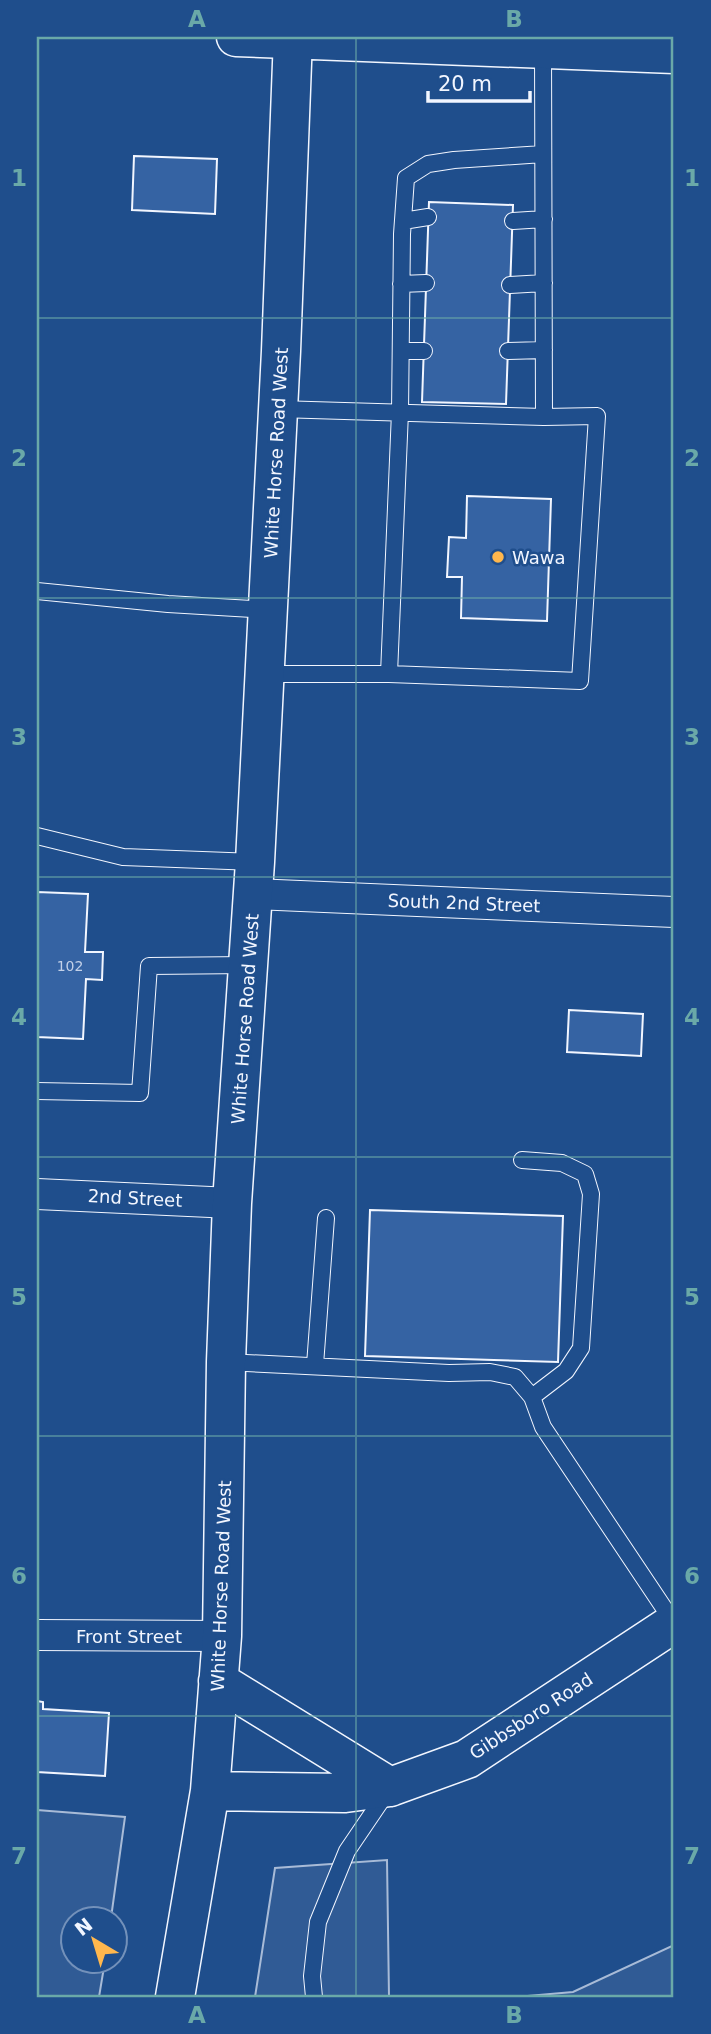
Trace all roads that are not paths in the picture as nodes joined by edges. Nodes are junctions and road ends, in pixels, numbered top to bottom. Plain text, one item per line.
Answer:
1 (236, 37) edge
2 (293, 38) edge
3 (543, 48) junction
4 (674, 54) edge
5 (544, 154) junction
6 (428, 217) dead end
7 (544, 219) junction
8 (403, 221) junction
9 (513, 221) dead end
10 (544, 283) junction
11 (401, 284) junction
12 (426, 284) dead end
13 (510, 285) dead end
14 (544, 349) junction
15 (401, 351) junction
16 (424, 351) dead end
17 (508, 351) dead end
18 (278, 409) junction
19 (400, 412) junction
20 (544, 416) junction
21 (37, 591) edge
22 (268, 610) junction
23 (264, 674) junction
24 (389, 674) junction
25 (37, 836) edge
26 (254, 878) junction
27 (674, 912) edge
28 (248, 965) junction
29 (37, 1091) edge
30 (522, 1160) dead end
31 (37, 1194) edge
32 (232, 1203) junction
33 (326, 1218) dead end
34 (226, 1362) junction
35 (315, 1366) junction
36 (532, 1396) junction
37 (674, 1623) edge
38 (37, 1635) edge
39 (222, 1636) junction
40 (218, 1681) junction
41 (390, 1787) junction
42 (210, 1791) junction
43 (175, 1997) edge
44 (314, 1997) edge

1 - 2 main road
2 - 3 main road
2 - 18 main road, White Horse Road West
3 - 4 main road
3 - 5 lane
5 - 7 lane
5 - 8 lane
6 - 8 lane
7 - 9 lane
7 - 10 lane
8 - 11 lane
10 - 13 lane
10 - 14 lane
11 - 12 lane
11 - 15 lane
14 - 17 lane
14 - 20 lane
15 - 16 lane
15 - 19 lane
18 - 19 lane
18 - 22 main road, White Horse Road West
19 - 20 lane
19 - 24 lane
20 - 24 lane
21 - 22 lane
22 - 23 main road, White Horse Road West
23 - 24 lane
23 - 26 main road, White Horse Road West
25 - 26 lane
26 - 27 street, South 2nd Street
26 - 28 main road, White Horse Road West
28 - 29 lane
28 - 32 main road, White Horse Road West
30 - 36 lane
31 - 32 street, 2nd Street
32 - 34 main road, White Horse Road West
33 - 35 lane
34 - 35 lane
34 - 39 main road, White Horse Road West
35 - 36 lane
36 - 37 lane
37 - 41 main road, Gibbsboro Road
38 - 39 street, Front Street
39 - 40 main road, White Horse Road West
40 - 41 main road
40 - 42 main road, White Horse Road West
41 - 42 main road, Gibbsboro Road
41 - 44 lane
42 - 43 main road, White Horse Road West

